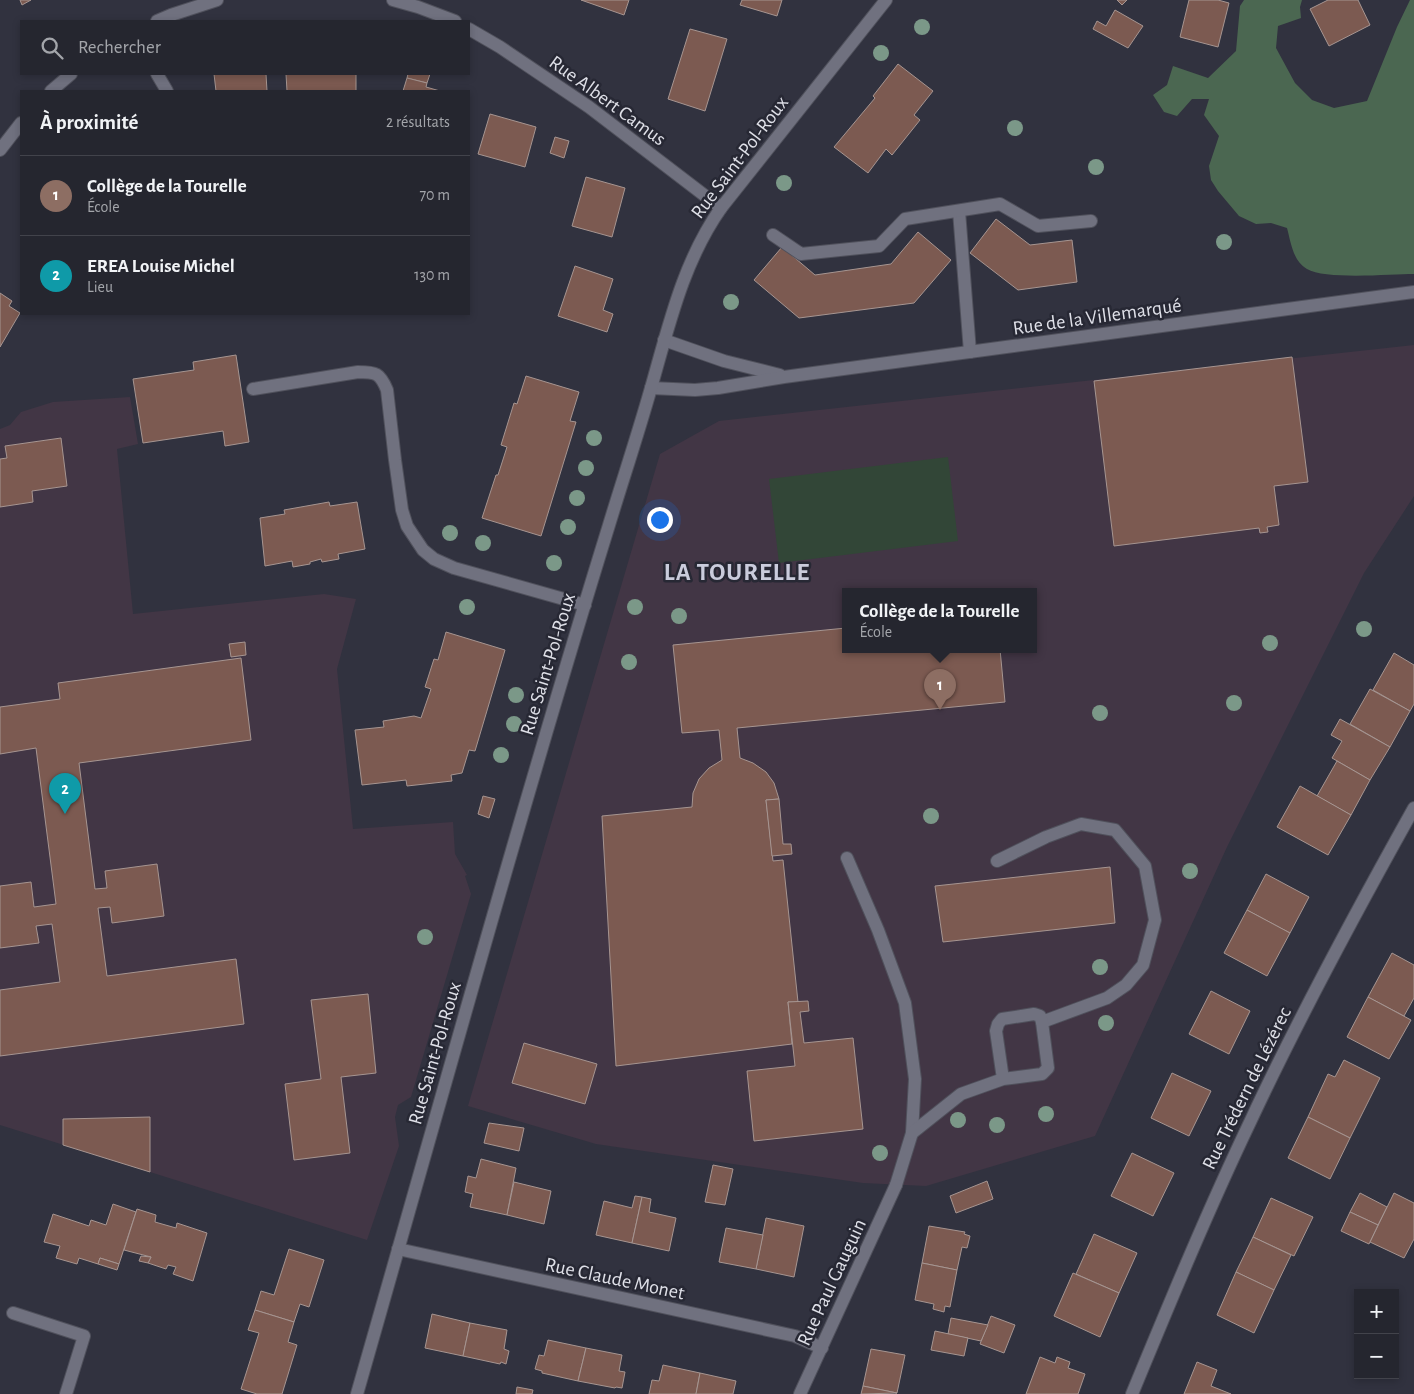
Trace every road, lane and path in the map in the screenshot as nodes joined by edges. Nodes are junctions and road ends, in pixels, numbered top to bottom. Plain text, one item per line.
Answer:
1 (217, 0) edge
2 (393, 0) edge
3 (886, 0) edge
4 (159, 20) edge
5 (451, 20) edge
6 (470, 29) edge
7 (70, 75) edge
8 (158, 75) edge
9 (52, 90) edge
10 (166, 90) edge
11 (20, 125) edge
12 (0, 150) edge
13 (721, 208) junction
14 (959, 211) junction
15 (1091, 221) dead end
16 (773, 235) dead end
17 (1414, 292) edge
18 (664, 340) junction
19 (970, 352) junction
20 (784, 376) junction
21 (650, 388) junction
22 (253, 389) dead end
23 (585, 605) junction
24 (1414, 808) edge
25 (847, 858) dead end
26 (997, 861) dead end
27 (1042, 1022) junction
28 (1003, 1078) junction
29 (912, 1133) junction
30 (398, 1249) junction
31 (13, 1313) dead end
32 (822, 1348) junction
33 (66, 1394) edge
34 (357, 1394) edge
35 (800, 1394) edge
36 (1132, 1394) edge

1 - 4 street
2 - 5 street
3 - 13 street, Rue Saint-Pol-Roux
6 - 13 street, Rue Albert Camus
7 - 9 street
8 - 10 street
11 - 12 street
13 - 18 street, Rue Saint-Pol-Roux
14 - 15 street
14 - 16 street
14 - 19 street
17 - 19 street, Rue de la Villemarqué
18 - 20 street, Rue de la Villemarqué
18 - 21 street, Rue Saint-Pol-Roux
19 - 20 street, Rue de la Villemarqué
20 - 21 street, Rue de la Villemarqué
21 - 23 street, Rue Saint-Pol-Roux
22 - 23 street
23 - 30 street, Rue Saint-Pol-Roux
24 - 36 street, Rue Trédern de Lézérec
25 - 29 street, Rue Paul Gauguin
26 - 27 street
27 - 28 street
27 - 28 street
28 - 29 street
29 - 32 street, Rue Paul Gauguin
30 - 32 street, Rue Claude Monet
30 - 34 street, Rue Saint-Pol-Roux
31 - 33 street
32 - 35 street, Rue Paul Gauguin

